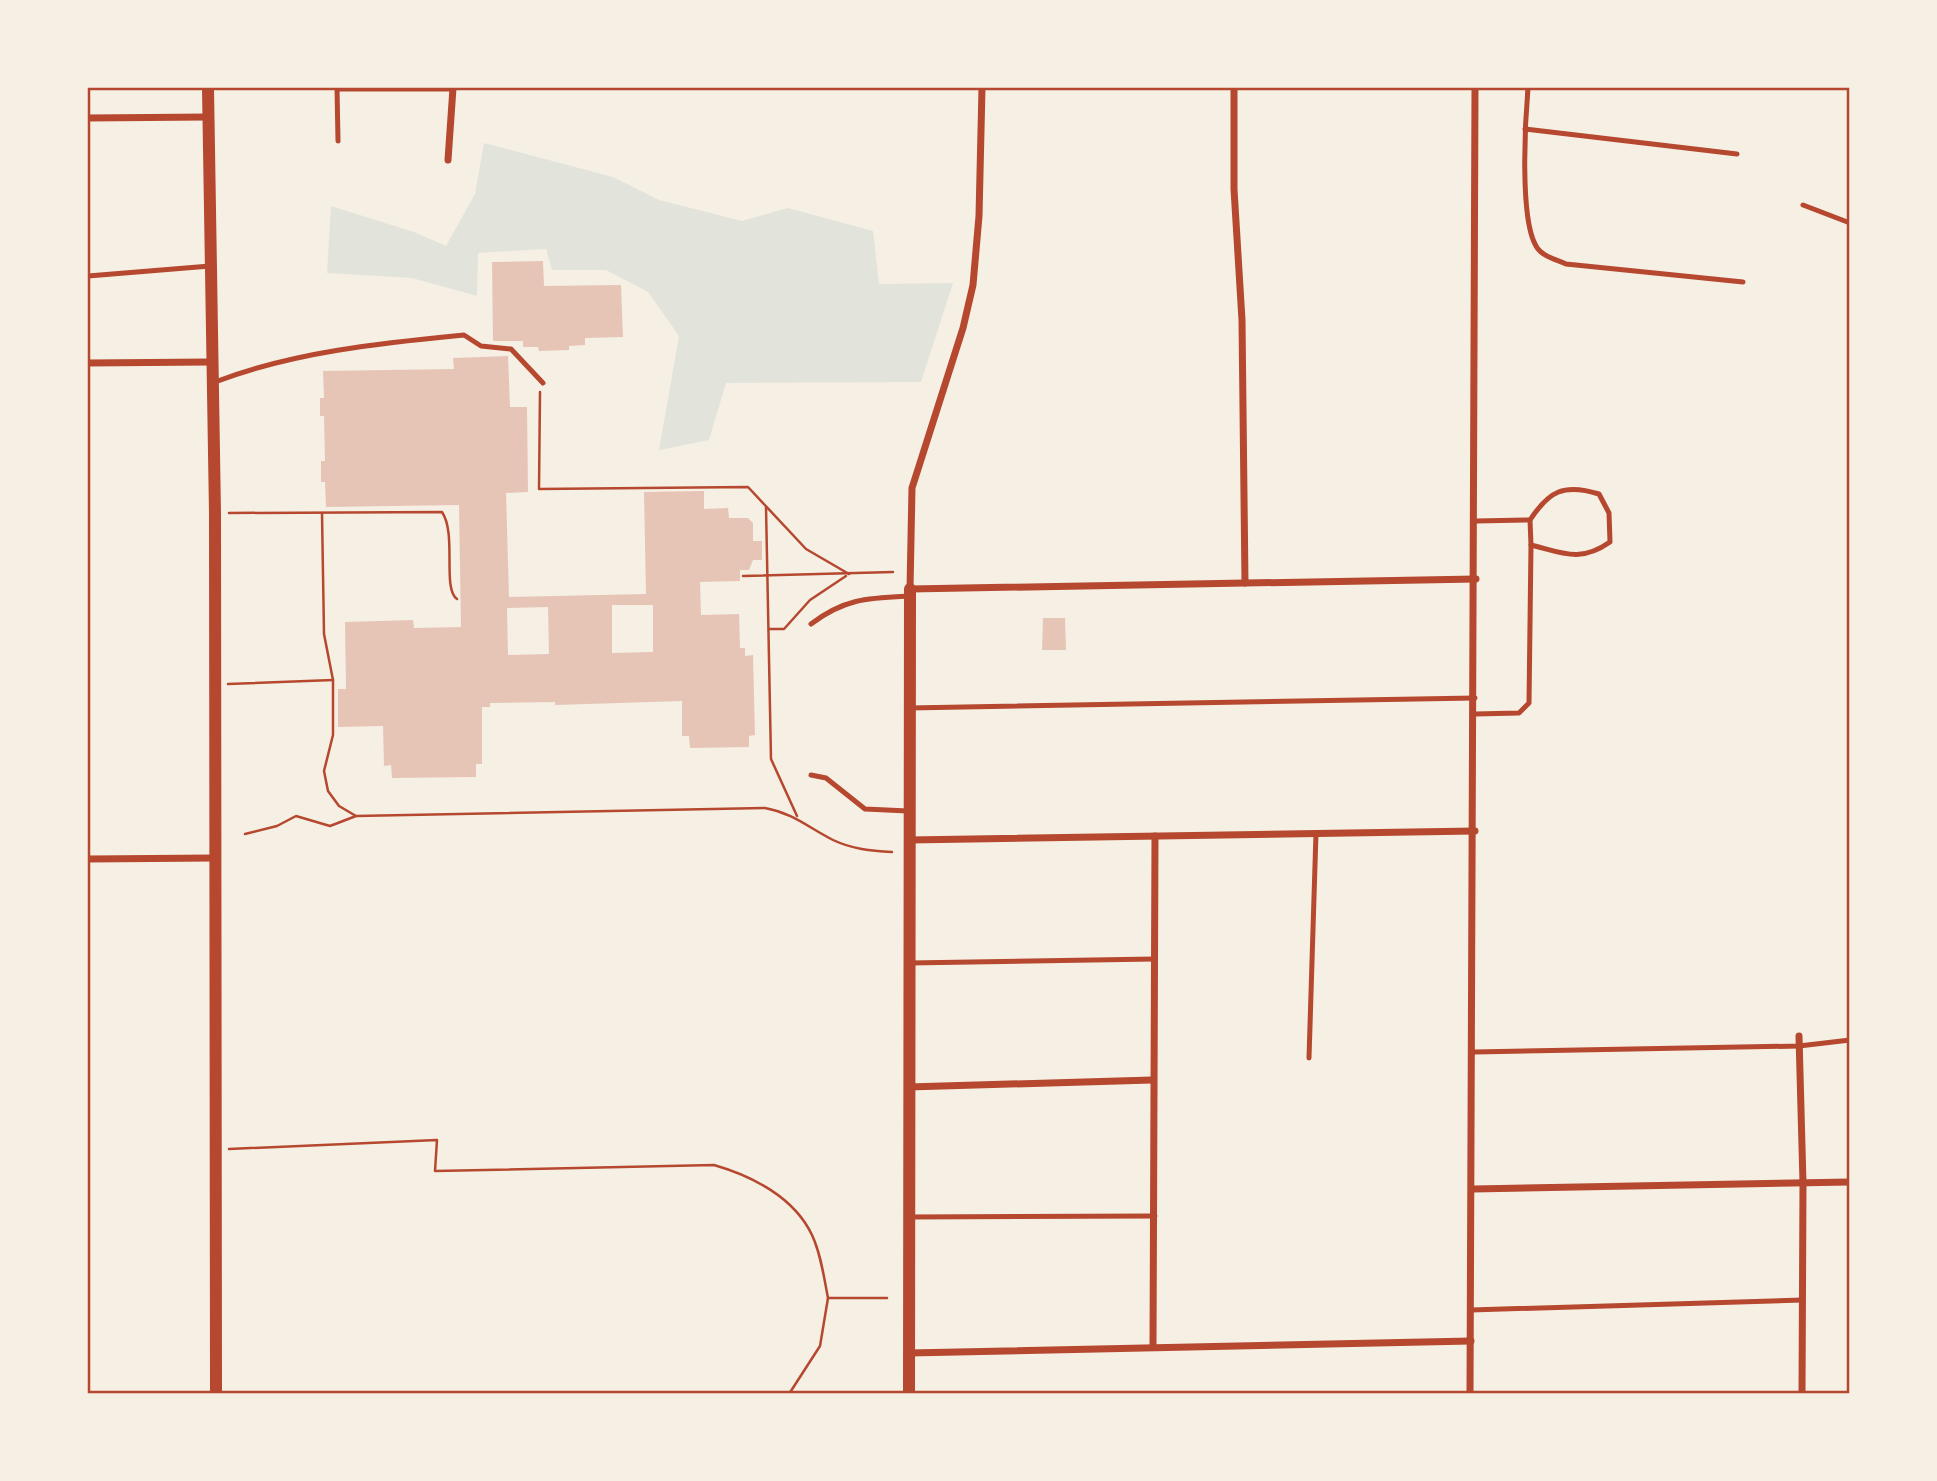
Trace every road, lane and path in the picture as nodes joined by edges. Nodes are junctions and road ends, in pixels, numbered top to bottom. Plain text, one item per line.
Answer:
1 (208, 88) edge
2 (337, 88) edge
3 (453, 88) edge
4 (982, 88) edge
5 (1234, 88) edge
6 (1475, 88) edge
7 (1528, 88) edge
8 (208, 117) junction
9 (88, 118) edge
10 (1525, 129) junction
11 (338, 141) dead end
12 (1737, 154) dead end
13 (448, 160) dead end
14 (1803, 205) dead end
15 (1850, 223) edge
16 (211, 266) junction
17 (88, 276) edge
18 (1744, 282) dead end
19 (210, 362) junction
20 (88, 363) edge
21 (543, 383) joint
22 (212, 384) junction
23 (766, 507) junction
24 (215, 513) junction
25 (322, 513) junction
26 (1530, 520) junction
27 (1475, 521) junction
28 (1531, 545) junction
29 (893, 572) dead end
30 (849, 574) junction
31 (743, 576) dead end
32 (768, 576) junction
33 (1476, 579) junction
34 (1245, 583) junction
35 (910, 593) junction
36 (457, 599) dead end
37 (811, 624) dead end
38 (769, 629) junction
39 (333, 680) junction
40 (215, 684) junction
41 (1475, 698) junction
42 (909, 708) junction
43 (1475, 714) junction
44 (811, 775) dead end
45 (909, 811) junction
46 (356, 816) junction
47 (799, 818) junction
48 (1475, 831) junction
49 (1316, 833) junction
50 (245, 834) dead end
51 (1155, 836) junction
52 (909, 840) junction
53 (892, 852) dead end
54 (214, 858) junction
55 (88, 859) edge
56 (1154, 959) junction
57 (909, 963) junction
58 (1799, 1036) dead end
59 (1850, 1040) edge
60 (1800, 1046) junction
61 (1474, 1052) junction
62 (1309, 1058) dead end
63 (1152, 1080) junction
64 (908, 1087) junction
65 (215, 1149) junction
66 (1850, 1182) edge
67 (1803, 1183) junction
68 (1473, 1189) junction
69 (1154, 1216) junction
70 (908, 1217) junction
71 (828, 1298) junction
72 (887, 1298) dead end
73 (1802, 1300) junction
74 (1471, 1310) junction
75 (1471, 1341) junction
76 (1153, 1348) junction
77 (909, 1353) junction
78 (216, 1394) edge
79 (789, 1394) edge
80 (909, 1394) edge
81 (1470, 1394) edge
82 (1802, 1394) edge

1 - 8 street
2 - 3 lane
2 - 11 lane
3 - 13 street
4 - 35 street
5 - 34 street
6 - 27 street
7 - 10 lane
8 - 9 street
8 - 16 street
10 - 12 lane
10 - 18 lane
14 - 15 lane
16 - 17 lane
16 - 19 street
19 - 20 street
19 - 22 street
21 - 22 lane
21 - 23 path
22 - 24 street
23 - 30 path
23 - 32 path
24 - 25 path
24 - 40 street
25 - 36 path
25 - 39 path
26 - 27 lane
26 - 28 lane
26 - 28 lane
27 - 33 street
28 - 43 lane
29 - 30 path
30 - 32 path
30 - 38 path
31 - 32 path
32 - 38 path
33 - 34 street
33 - 41 street
34 - 35 street
35 - 37 lane
35 - 42 street
38 - 47 path
39 - 40 path
39 - 46 path
40 - 54 street
41 - 42 lane
41 - 43 street
42 - 45 street
43 - 48 street
44 - 45 lane
45 - 52 street
46 - 47 path
46 - 50 path
47 - 53 path
48 - 49 street
48 - 61 street
49 - 51 street
49 - 62 lane
51 - 52 street
51 - 56 street
52 - 57 street
54 - 55 street
54 - 65 street
56 - 57 lane
56 - 63 street
57 - 64 street
58 - 60 street
59 - 60 lane
60 - 61 lane
60 - 67 street
61 - 68 street
63 - 64 street
63 - 69 street
64 - 70 street
65 - 71 path
65 - 78 street
66 - 67 street
67 - 68 street
67 - 73 street
68 - 74 street
69 - 70 lane
69 - 76 street
70 - 77 street
71 - 72 path
71 - 79 path
73 - 74 lane
73 - 82 street
74 - 75 street
75 - 76 street
75 - 81 street
76 - 77 street
77 - 80 street

